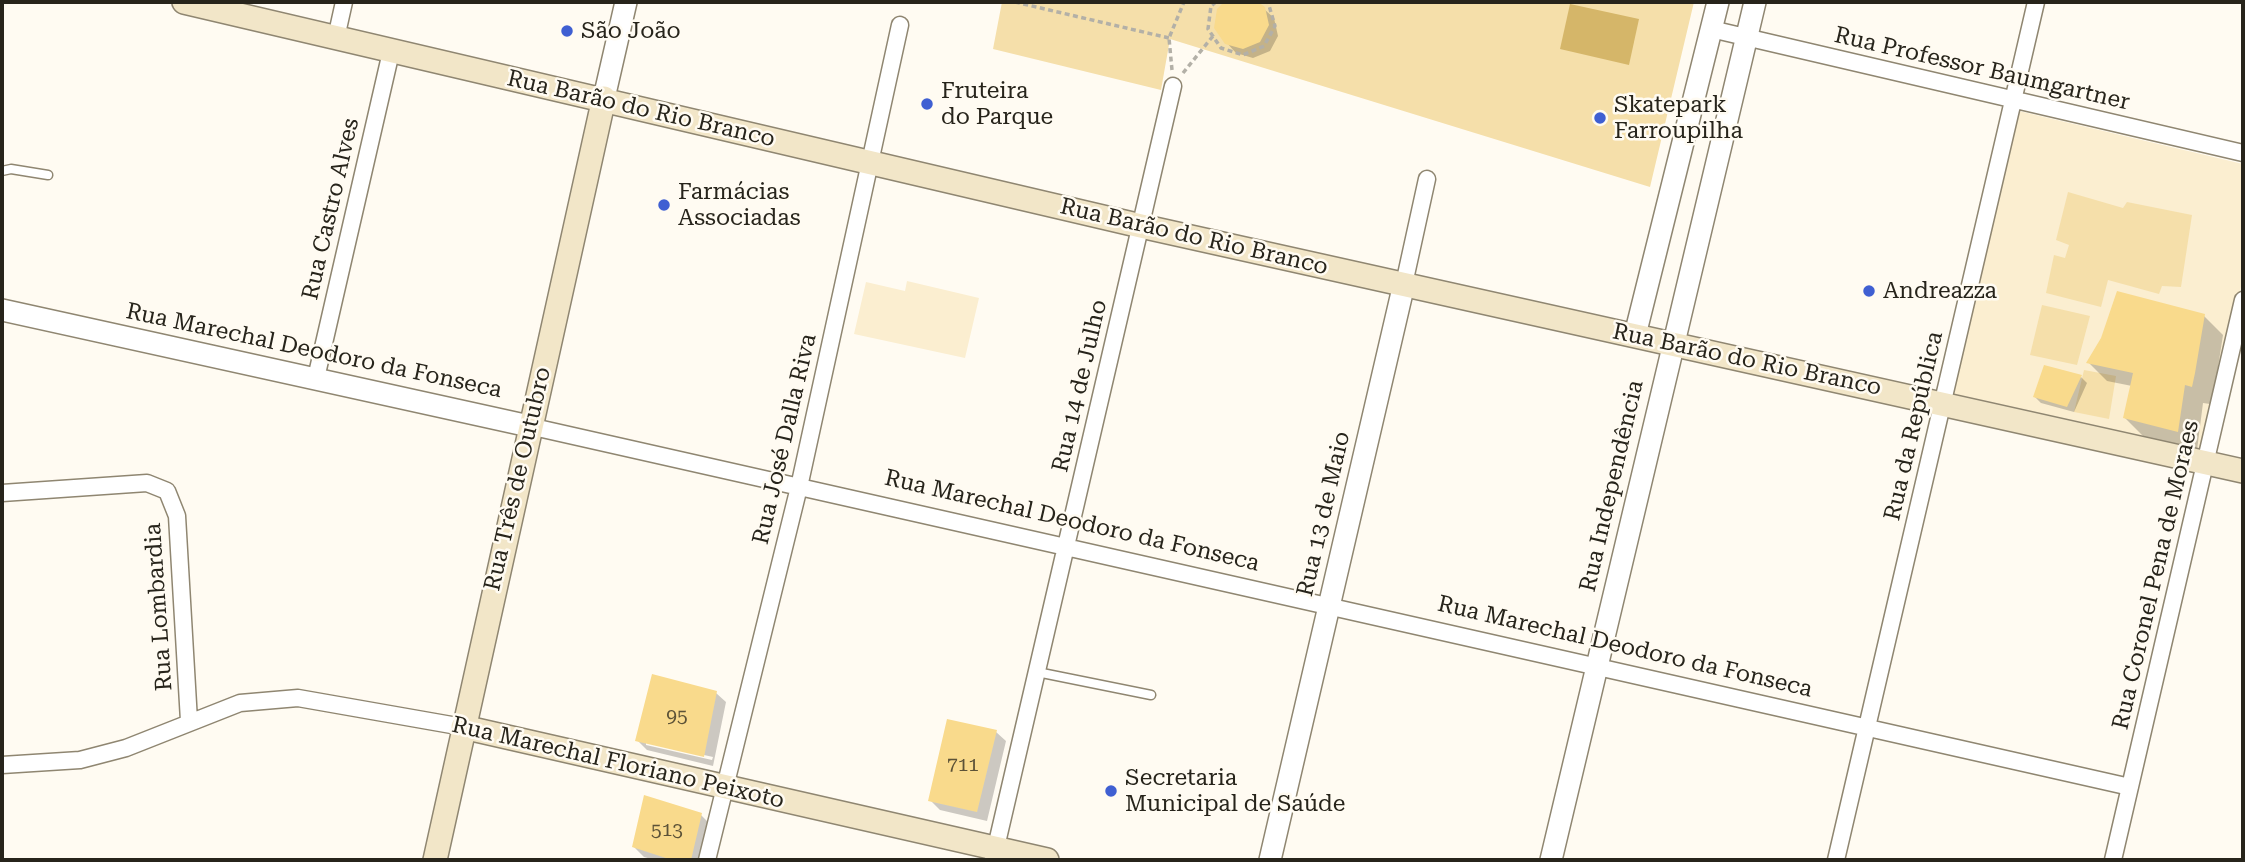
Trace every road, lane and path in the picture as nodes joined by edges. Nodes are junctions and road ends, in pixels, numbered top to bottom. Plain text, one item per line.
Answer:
1 (184, 2) edge
2 (344, 2) edge
3 (626, 2) edge
4 (1015, 2) edge
5 (1184, 2) edge
6 (1216, 2) edge
7 (1270, 2) edge
8 (1718, 2) edge
9 (1755, 2) edge
10 (2036, 2) edge
11 (900, 25) dead end
12 (1711, 29) junction
13 (1213, 36) junction
14 (1746, 37) junction
15 (336, 38) junction
16 (1170, 38) junction
17 (391, 51) junction
18 (1173, 86) junction
19 (604, 98) junction
20 (2013, 100) junction
21 (2243, 153) edge
22 (868, 163) junction
23 (2, 171) edge
24 (48, 175) dead end
25 (1427, 178) dead end
26 (1141, 226) junction
27 (1404, 284) junction
28 (2243, 300) edge
29 (2, 310) edge
30 (1635, 335) junction
31 (1672, 343) junction
32 (316, 378) junction
33 (1942, 403) junction
34 (530, 426) junction
35 (2206, 461) junction
36 (2243, 471) edge
37 (799, 487) junction
38 (2, 494) edge
39 (1066, 547) junction
40 (1329, 607) junction
41 (1596, 667) junction
42 (1037, 672) junction
43 (1151, 695) dead end
44 (189, 721) junction
45 (463, 727) junction
46 (1867, 728) junction
47 (2, 765) edge
48 (726, 787) junction
49 (2130, 788) junction
50 (995, 855) edge
51 (435, 860) edge
52 (707, 860) edge
53 (1046, 860) edge
54 (1270, 860) edge
55 (1551, 860) edge
56 (1836, 860) edge
57 (2113, 860) edge

1 - 15 main road, Rua Barão do Rio Branco
2 - 15 street
3 - 19 street
4 - 16 path
5 - 16 path
6 - 13 path
7 - 13 path
8 - 12 street
9 - 14 street, Rua Independência
10 - 20 street, Rua da República
11 - 22 street, Rua José Dalla Riva
12 - 14 street, Rua Professor Baumgartner
12 - 30 street
13 - 18 path
14 - 20 street, Rua Professor Baumgartner
14 - 31 street, Rua Independência
15 - 17 main road, Rua Barão do Rio Branco
16 - 18 path
17 - 19 main road, Rua Barão do Rio Branco
17 - 32 street, Rua Castro Alves
18 - 26 street, Rua 14 de Julho
19 - 22 main road, Rua Barão do Rio Branco
19 - 34 main road, Rua Três de Outubro
20 - 21 street, Rua Professor Baumgartner
20 - 33 street, Rua da República
22 - 26 main road, Rua Barão do Rio Branco
22 - 37 street, Rua José Dalla Riva
23 - 24 lane
25 - 27 street, Rua 13 de Maio
26 - 27 main road, Rua Barão do Rio Branco
26 - 39 street, Rua 14 de Julho
27 - 30 main road, Rua Barão do Rio Branco
27 - 40 street, Rua 13 de Maio
28 - 35 street, Rua Coronel Pena de Moraes
29 - 32 street, Rua Marechal Deodoro da Fonseca
30 - 31 main road, Rua Barão do Rio Branco
31 - 33 main road, Rua Barão do Rio Branco
31 - 41 street, Rua Independência
32 - 34 street, Rua Marechal Deodoro da Fonseca
33 - 35 main road, Rua Barão do Rio Branco
33 - 46 street, Rua da República
34 - 37 street, Rua Marechal Deodoro da Fonseca
34 - 45 main road, Rua Três de Outubro
35 - 36 main road, Rua Barão do Rio Branco
35 - 49 street, Rua Coronel Pena de Moraes
37 - 39 street, Rua Marechal Deodoro da Fonseca
37 - 48 street, Rua José Dalla Riva
38 - 44 street, Rua Lombardia
39 - 40 street, Rua Marechal Deodoro da Fonseca
39 - 42 street, Rua 14 de Julho
40 - 41 street, Rua Marechal Deodoro da Fonseca
40 - 54 street, Rua 13 de Maio
41 - 46 street, Rua Marechal Deodoro da Fonseca
41 - 55 street, Rua Independência
42 - 43 lane
42 - 50 street, Rua 14 de Julho
44 - 45 street, Rua Marechal Floriano Peixoto
44 - 47 street, Rua Marechal Floriano Peixoto
45 - 48 main road, Rua Marechal Floriano Peixoto
45 - 51 main road, Rua Três de Outubro
46 - 49 street, Rua Marechal Deodoro da Fonseca
46 - 56 street, Rua da República
48 - 50 main road, Rua Marechal Floriano Peixoto
48 - 52 street, Rua José Dalla Riva
49 - 57 street, Rua Coronel Pena de Moraes
50 - 53 main road, Rua Marechal Floriano Peixoto

